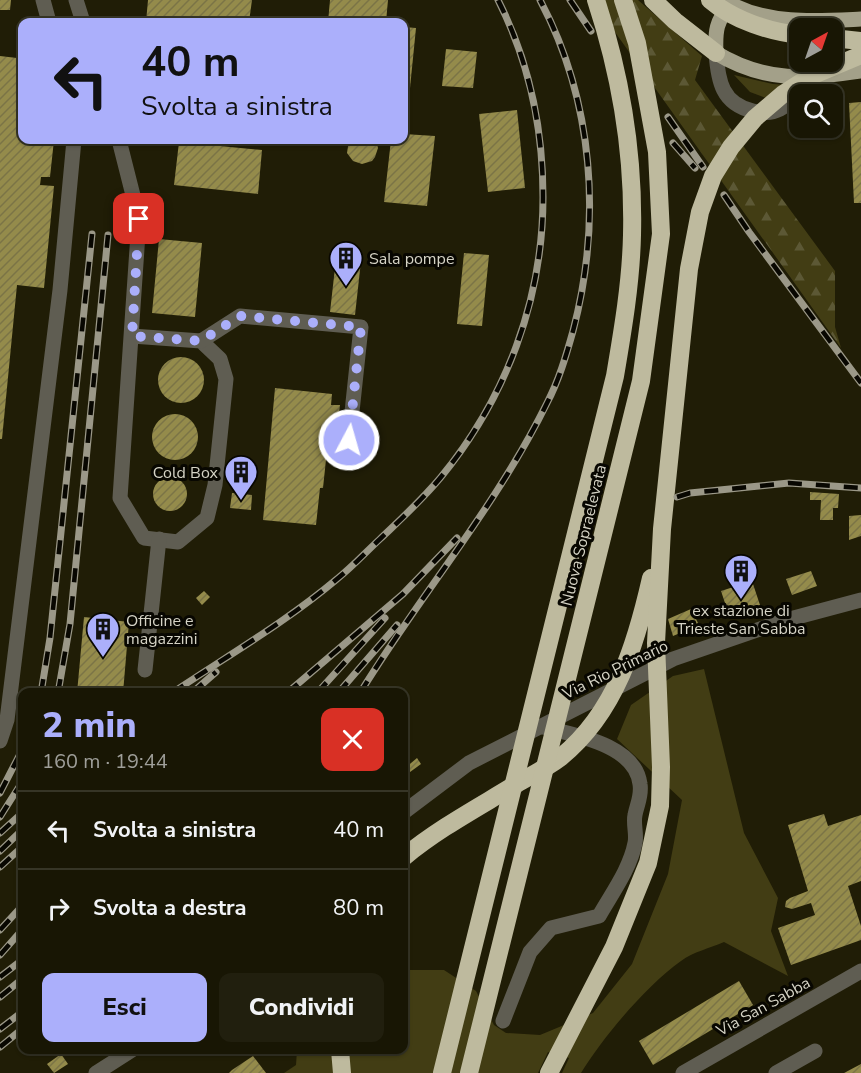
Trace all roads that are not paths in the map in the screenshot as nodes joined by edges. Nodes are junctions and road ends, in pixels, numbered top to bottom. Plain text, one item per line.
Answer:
1 (43, 0) edge
2 (76, 0) edge
3 (596, 0) edge
4 (623, 0) edge
5 (653, 0) edge
6 (710, 0) edge
7 (729, 2) edge
8 (48, 18) edge
9 (82, 18) edge
10 (861, 19) edge
11 (789, 34) edge
12 (843, 39) edge
13 (861, 41) edge
14 (716, 53) junction
15 (861, 55) edge
16 (861, 71) edge
17 (820, 77) junction
18 (74, 144) edge
19 (120, 144) edge
20 (132, 336) junction
21 (201, 341) junction
22 (334, 446) dead end
23 (662, 529) junction
24 (159, 539) junction
25 (861, 600) edge
26 (144, 670) dead end
27 (538, 726) junction
28 (0, 741) edge
29 (408, 809) edge
30 (408, 854) edge
31 (861, 971) edge
32 (503, 1021) dead end
33 (815, 1051) dead end
34 (126, 1054) edge
35 (340, 1054) edge
36 (96, 1073) edge
37 (342, 1073) edge
38 (442, 1073) edge
39 (469, 1073) edge
40 (549, 1073) edge
41 (683, 1073) edge
42 (776, 1073) edge

1 - 8 street
2 - 9 street
3 - 38 highway, Nuova Sopraelevata
4 - 39 highway, Nuova Sopraelevata
5 - 14 highway
6 - 11 highway
7 - 10 main road
7 - 14 main road
12 - 13 highway
14 - 17 main road
14 - 17 street
15 - 23 highway
16 - 17 main road
18 - 28 street
19 - 20 street
20 - 21 street
20 - 24 street
21 - 22 street
21 - 24 street
23 - 30 highway
23 - 40 highway
24 - 26 street
25 - 27 street, Via Rio Primario
27 - 29 street, Via Rio Primario
27 - 32 street
31 - 41 street, Via San Sabba
33 - 42 street
34 - 36 street
35 - 37 highway

